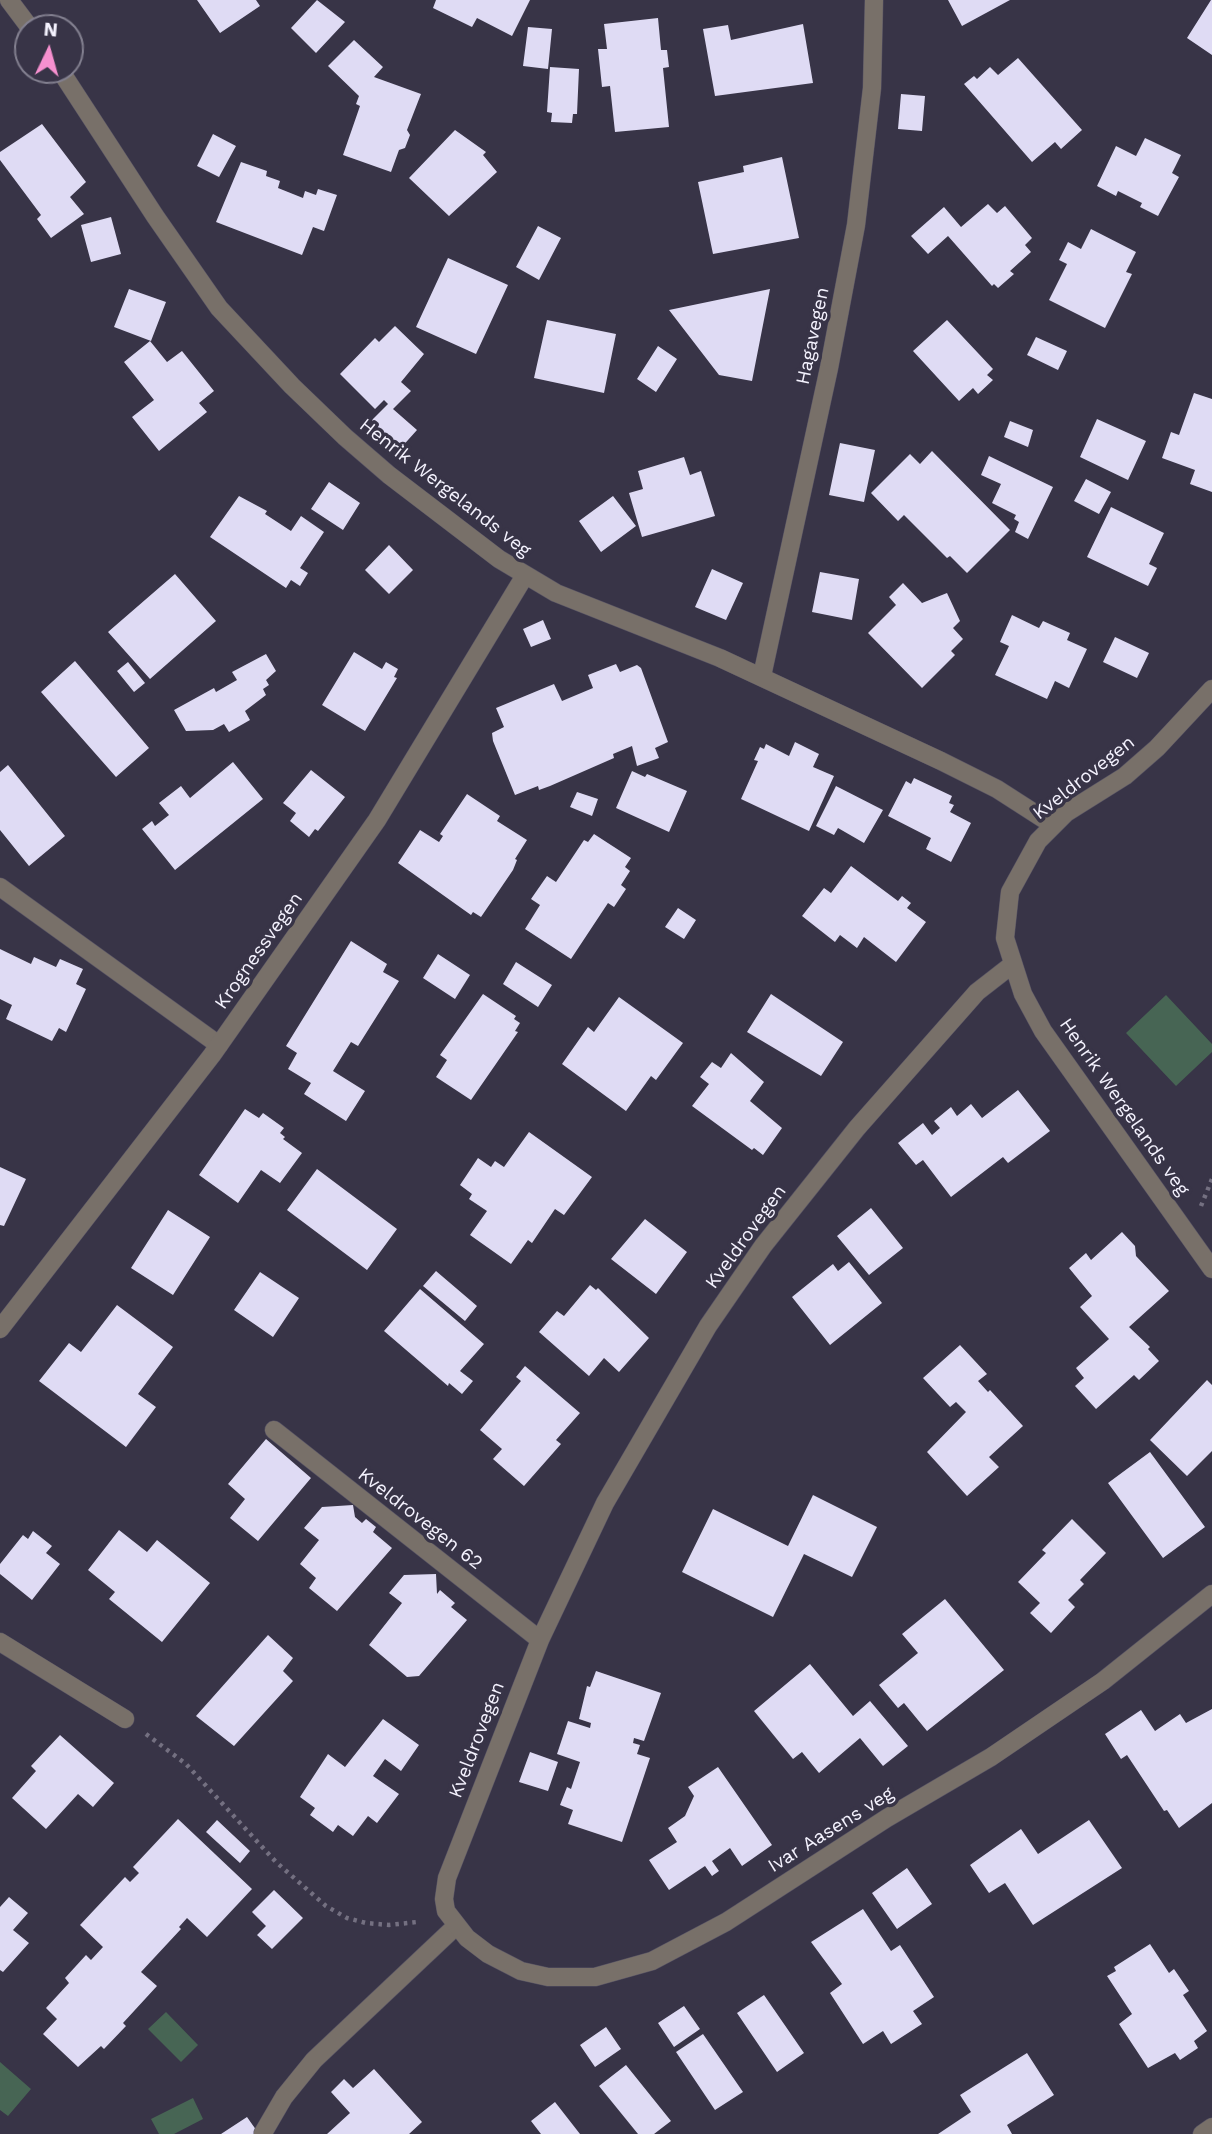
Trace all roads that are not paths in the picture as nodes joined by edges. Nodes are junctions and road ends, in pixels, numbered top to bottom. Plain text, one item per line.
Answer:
1 (874, 0) edge
2 (69, 84) edge
3 (524, 577) junction
4 (762, 676) junction
5 (1212, 689) edge
6 (1053, 825) junction
7 (0, 887) edge
8 (1013, 964) junction
9 (219, 1045) junction
10 (1212, 1269) edge
11 (0, 1329) edge
12 (274, 1430) dead end
13 (1212, 1594) edge
14 (540, 1640) junction
15 (0, 1642) edge
16 (125, 1719) road end
17 (452, 1921) junction
18 (1212, 2127) edge
19 (263, 2133) edge
20 (1202, 2134) edge

1 - 4 street, Hagavegen
2 - 3 street, Henrik Wergelands veg
3 - 4 street, Henrik Wergelands veg
3 - 9 street, Krognessvegen
4 - 6 street, Henrik Wergelands veg
5 - 6 street, Kveldrovegen
6 - 8 street, Kveldrovegen
7 - 9 street
8 - 10 street, Henrik Wergelands veg
8 - 14 street, Kveldrovegen
9 - 11 street, Krognessvegen
12 - 14 street, Kveldrovegen 62
13 - 17 street, Ivar Aasens veg
14 - 17 street, Kveldrovegen
15 - 16 street
17 - 19 street
18 - 20 street

